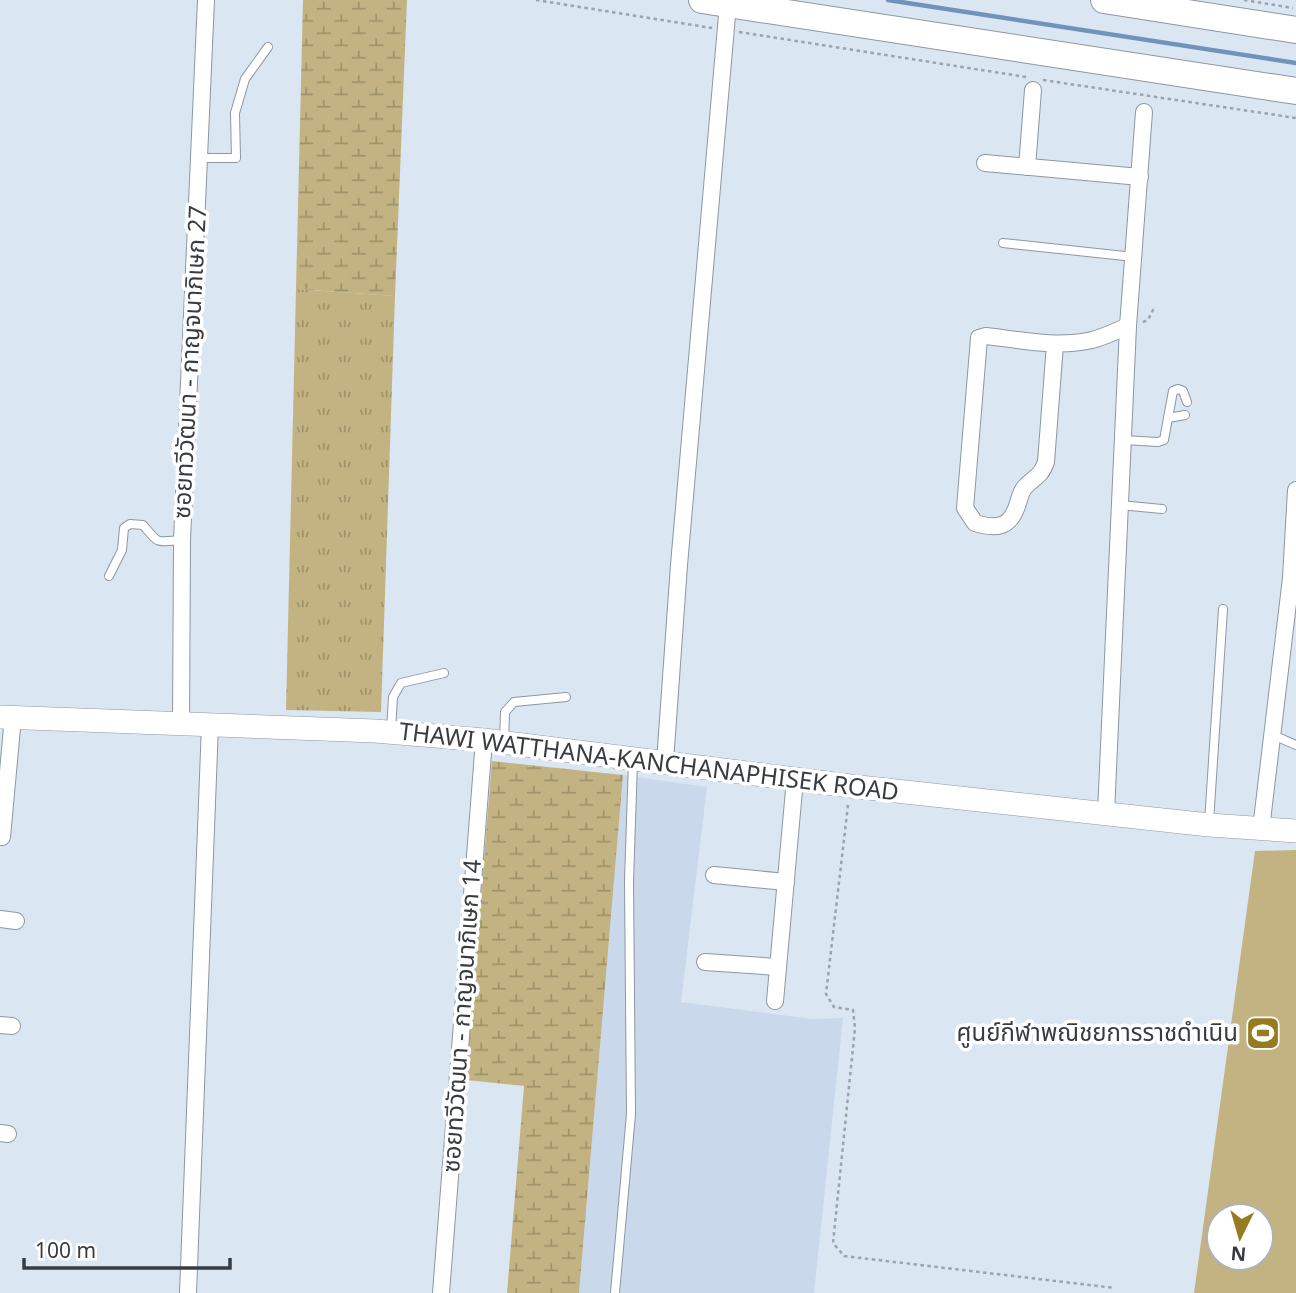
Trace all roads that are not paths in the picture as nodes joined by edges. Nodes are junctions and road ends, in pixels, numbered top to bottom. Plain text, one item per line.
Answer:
1 (206, 0) edge
2 (1104, 0) edge
3 (719, 11) edge
4 (1296, 30) edge
5 (268, 47) dead end
6 (1033, 90) dead end
7 (1296, 91) edge
8 (1144, 112) dead end
9 (199, 158) junction
10 (985, 163) dead end
11 (1027, 167) junction
12 (1140, 177) junction
13 (1003, 243) dead end
14 (1134, 257) junction
15 (1128, 326) junction
16 (1055, 344) junction
17 (1187, 402) dead end
18 (1185, 415) dead end
19 (1168, 418) junction
20 (1123, 440) junction
21 (1296, 490) edge
22 (1120, 505) junction
23 (1161, 509) dead end
24 (182, 540) junction
25 (108, 576) dead end
26 (1293, 580) edge
27 (1223, 609) dead end
28 (444, 673) dead end
29 (566, 697) dead end
30 (7, 717) edge
31 (181, 724) junction
32 (210, 725) junction
33 (391, 733) junction
34 (1273, 735) junction
35 (494, 741) junction
36 (1296, 745) edge
37 (634, 758) junction
38 (665, 761) junction
39 (795, 779) junction
40 (1106, 813) junction
41 (1209, 825) junction
42 (1261, 830) junction
43 (1296, 831) edge
44 (2, 837) dead end
45 (714, 876) dead end
46 (786, 881) junction
47 (705, 962) dead end
48 (778, 967) junction
49 (775, 1001) dead end
50 (188, 1293) edge
51 (441, 1293) edge
52 (615, 1293) edge

1 - 9 street, ซอยทวีวัฒนา - กาญจนาภิเษก 27
2 - 4 main road
3 - 7 main road
3 - 38 street
5 - 9 lane
6 - 11 street
8 - 12 street
9 - 24 street, ซอยทวีวัฒนา - กาญจนาภิเษก 27
10 - 11 street
11 - 12 street
12 - 14 street
13 - 14 lane
14 - 15 street
15 - 16 street
15 - 20 street
16 - 16 street
17 - 19 lane
18 - 19 lane
19 - 20 lane
20 - 22 street
21 - 26 street
22 - 23 lane
22 - 40 street
24 - 25 lane
24 - 31 street, ซอยทวีวัฒนา - กาญจนาภิเษก 27
26 - 34 street
27 - 41 lane
28 - 33 lane
29 - 35 lane
30 - 31 street, THAWI WATTHANA-KANCHANAPHISEK ROAD
30 - 44 street
31 - 32 street, THAWI WATTHANA-KANCHANAPHISEK ROAD
32 - 33 street, THAWI WATTHANA-KANCHANAPHISEK ROAD
32 - 50 street
33 - 35 street, THAWI WATTHANA-KANCHANAPHISEK ROAD
34 - 36 lane
34 - 42 street
35 - 37 street, THAWI WATTHANA-KANCHANAPHISEK ROAD
35 - 51 street, ซอยทวีวัฒนา - กาญจนาภิเษก 14
37 - 38 street, THAWI WATTHANA-KANCHANAPHISEK ROAD
37 - 52 lane
38 - 39 street, THAWI WATTHANA-KANCHANAPHISEK ROAD
39 - 40 street, THAWI WATTHANA-KANCHANAPHISEK ROAD
39 - 46 street
40 - 41 street, THAWI WATTHANA-KANCHANAPHISEK ROAD
41 - 42 street, THAWI WATTHANA-KANCHANAPHISEK ROAD
42 - 43 street, THAWI WATTHANA-KANCHANAPHISEK ROAD
45 - 46 street
46 - 48 street
47 - 48 street
48 - 49 street

